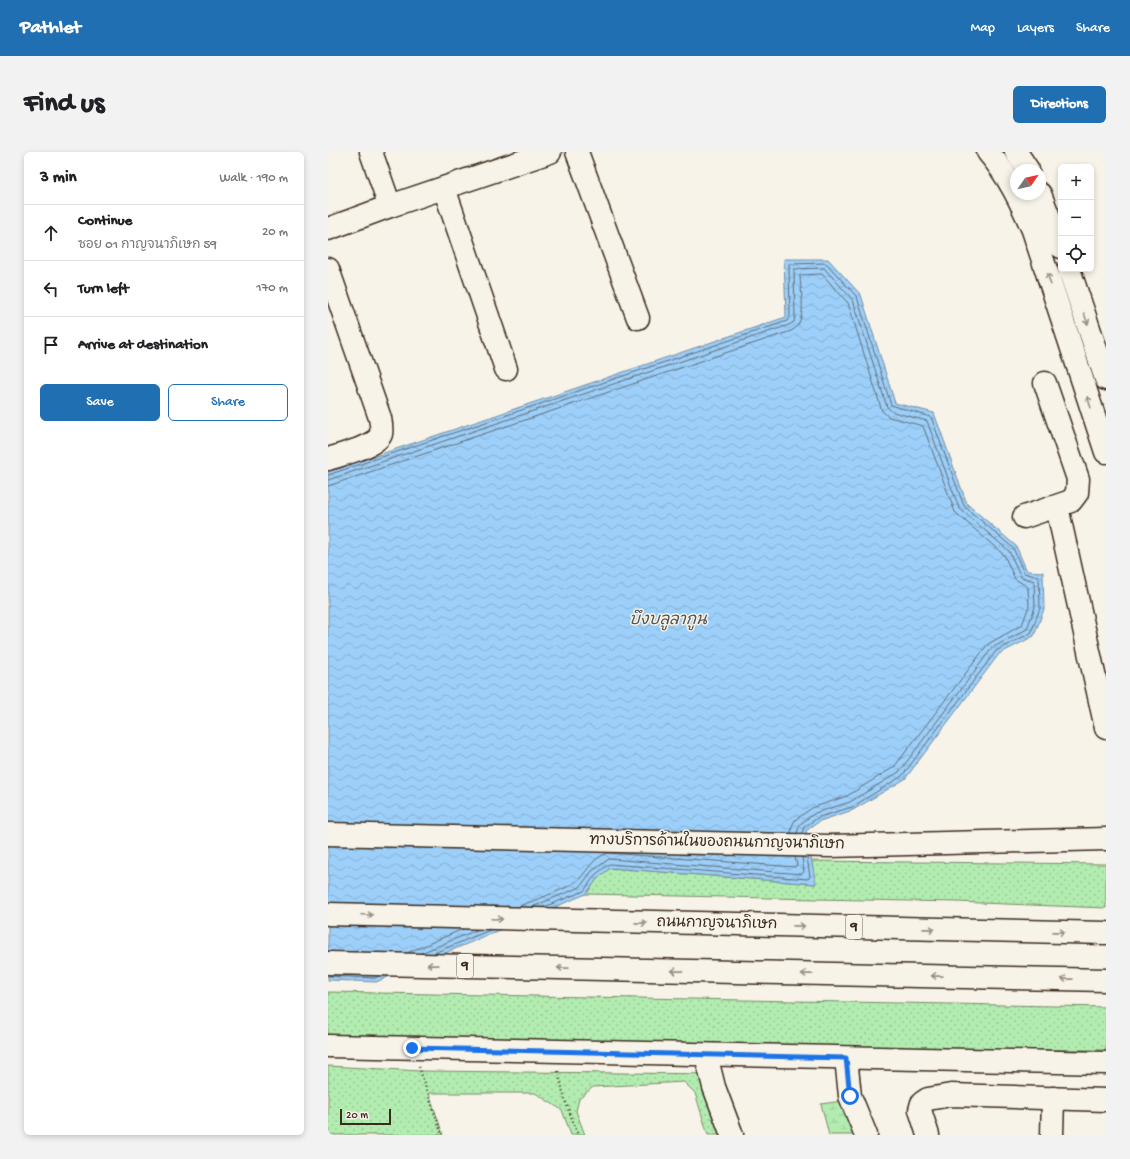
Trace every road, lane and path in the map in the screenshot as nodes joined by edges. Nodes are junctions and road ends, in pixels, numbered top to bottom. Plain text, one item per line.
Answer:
1 (371, 152) edge
2 (550, 152) edge
3 (577, 152) edge
4 (988, 152) edge
5 (1016, 152) edge
6 (507, 159) edge
7 (1024, 164) edge
8 (444, 188) junction
9 (1043, 200) edge
10 (390, 206) junction
11 (328, 229) edge
12 (1058, 238) edge
13 (328, 269) edge
14 (1069, 272) edge
15 (638, 318) dead end
16 (506, 369) dead end
17 (1106, 379) edge
18 (1045, 383) dead end
19 (1103, 442) edge
20 (1068, 444) junction
21 (328, 459) edge
22 (1057, 507) junction
23 (1024, 517) dead end
24 (1106, 728) edge
25 (328, 834) edge
26 (1106, 839) edge
27 (328, 914) edge
28 (1106, 933) edge
29 (328, 963) edge
30 (1106, 980) edge
31 (328, 1046) edge
32 (412, 1048) junction
33 (553, 1051) junction
34 (706, 1055) junction
35 (846, 1058) junction
36 (1106, 1064) edge
37 (1053, 1098) junction
38 (1106, 1100) edge
39 (442, 1135) edge
40 (578, 1135) edge
41 (732, 1135) edge
42 (866, 1135) edge
43 (928, 1135) edge
44 (1052, 1135) edge

1 - 10 main road
2 - 6 main road
3 - 15 main road
19 -> 4 main road
5 - 7 main road
6 - 8 main road
8 - 10 main road
8 - 16 main road
9 - 12 main road
10 - 11 main road
13 - 21 main road
14 -> 17 main road
18 - 20 main road
19 - 20 main road
20 - 22 main road
22 - 23 main road
22 - 24 main road
25 - 26 main road, ทางบริการด้านในของถนนกาญจนาภิเษก
27 -> 28 main road, ถนนกาญจนาภิเษก / 9
30 -> 29 main road, 9
31 - 32 main road
32 - 33 main road
32 - 39 path
33 - 34 main road
33 - 40 path
34 - 35 main road
34 - 41 main road
35 - 36 main road
35 - 42 main road
37 - 38 main road
37 - 43 main road
37 - 44 main road

